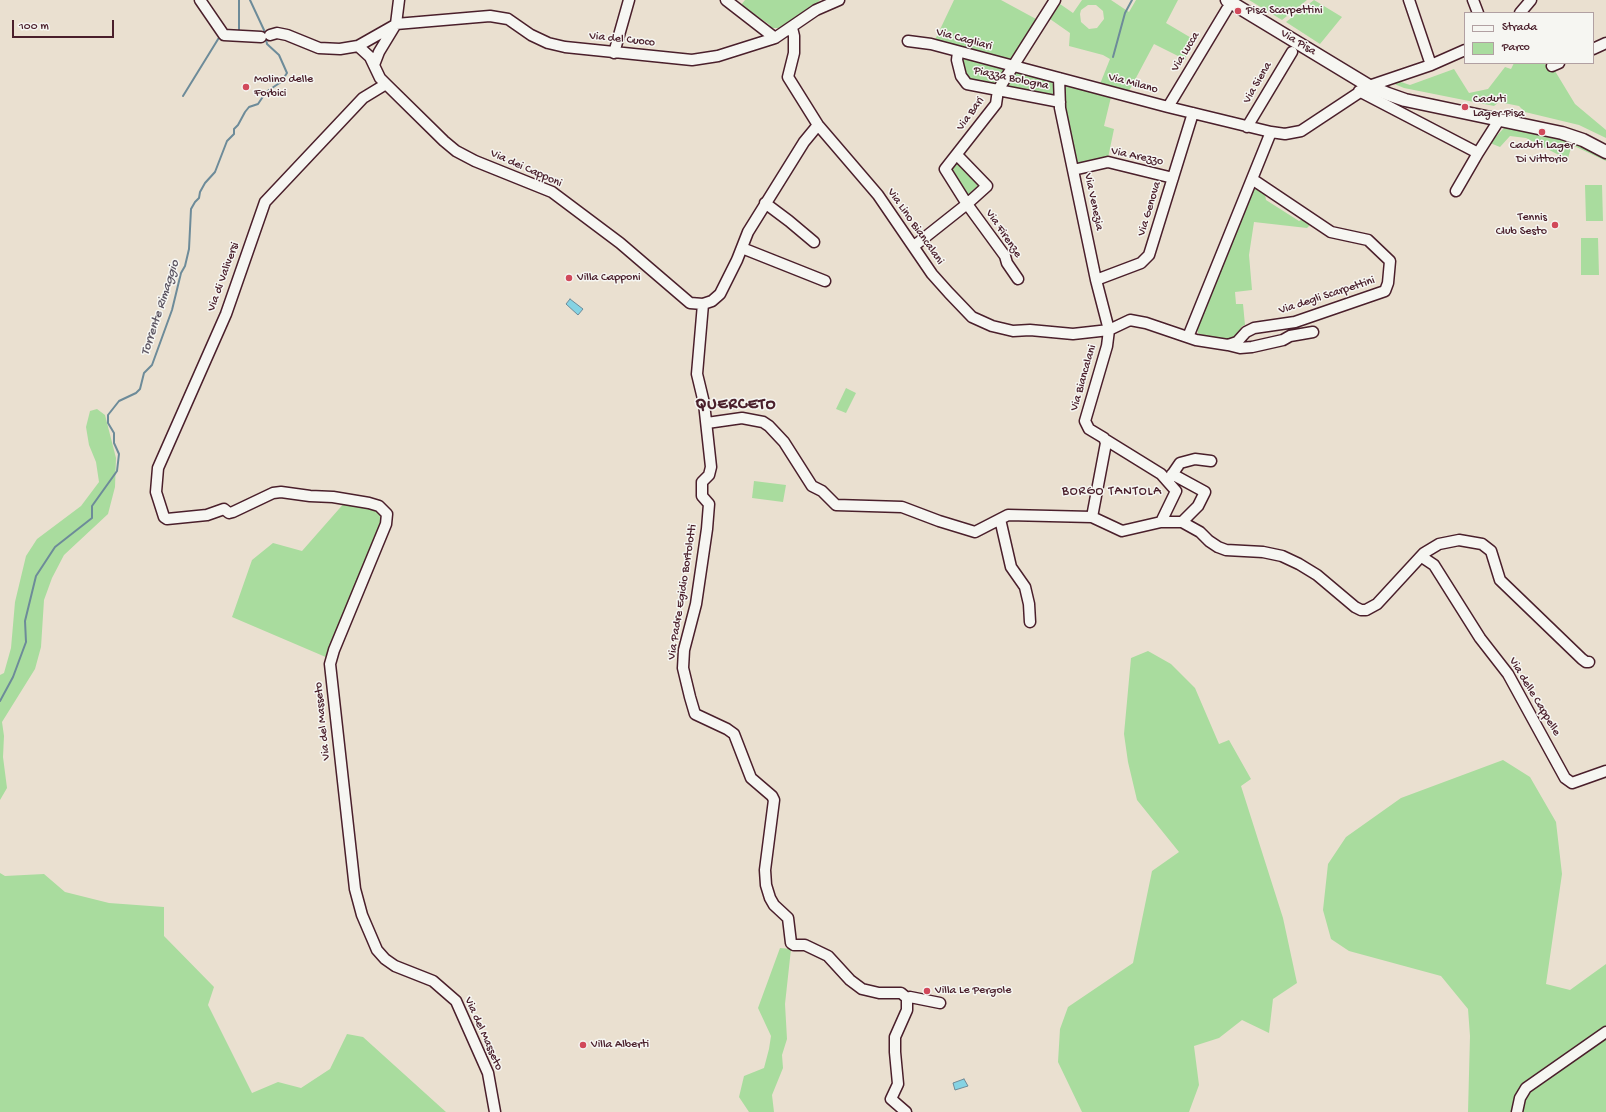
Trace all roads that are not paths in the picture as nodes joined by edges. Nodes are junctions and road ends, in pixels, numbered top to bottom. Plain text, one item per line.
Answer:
1 (200, 0) edge
2 (399, 0) edge
3 (629, 0) edge
4 (726, 0) edge
5 (840, 0) edge
6 (1055, 0) edge
7 (1409, 0) edge
8 (1473, 0) edge
9 (1531, 0) edge
10 (1227, 5) edge
11 (1478, 12) edge
12 (1521, 12) edge
13 (395, 24) junction
14 (792, 28) junction
15 (775, 38) junction
16 (908, 41) dead end
17 (1606, 43) edge
18 (358, 46) junction
19 (1594, 48) edge
20 (1464, 50) edge
21 (958, 52) junction
22 (1292, 52) dead end
23 (614, 53) junction
24 (372, 61) junction
25 (1431, 65) junction
26 (1012, 66) junction
27 (1059, 78) junction
28 (386, 84) junction
29 (1364, 88) junction
30 (998, 90) junction
31 (1060, 102) junction
32 (1168, 107) junction
33 (1193, 113) junction
34 (1499, 120) junction
35 (818, 125) junction
36 (1247, 127) junction
37 (1271, 132) junction
38 (1606, 152) edge
39 (1478, 154) junction
40 (957, 155) junction
41 (1073, 170) junction
42 (1173, 178) junction
43 (1252, 179) junction
44 (1456, 191) dead end
45 (765, 203) junction
46 (967, 204) junction
47 (814, 242) dead end
48 (914, 246) junction
49 (742, 248) junction
50 (1018, 279) dead end
51 (1096, 280) junction
52 (825, 281) dead end
53 (703, 304) junction
54 (1109, 330) junction
55 (1313, 332) dead end
56 (1188, 337) junction
57 (1228, 345) junction
58 (707, 423) junction
59 (1106, 440) junction
60 (1211, 461) dead end
61 (1170, 478) junction
62 (1092, 517) junction
63 (165, 518) joint
64 (1000, 519) junction
65 (1161, 522) junction
66 (1182, 522) junction
67 (1422, 557) junction
68 (1030, 622) dead end
69 (1589, 662) dead end
70 (1606, 771) edge
71 (907, 998) junction
72 (940, 1003) dead end
73 (1606, 1032) edge
74 (495, 1112) edge
75 (906, 1112) edge
76 (1517, 1112) edge

1 - 18 street
2 - 13 street
3 - 23 street
4 - 15 street
5 - 14 street, Via del Cuoco
6 - 26 street, Via Bari
7 - 25 street
8 - 11 street
9 - 12 street
10 - 29 main road, Via Pisa
10 - 32 street, Via Lucca
13 - 18 street
13 - 23 street, Via del Cuoco
13 - 24 street
14 - 15 street, Via del Cuoco
14 - 35 street, Via Lino Biancalani
15 - 23 street, Via del Cuoco
16 - 21 street, Via Cagliari
17 - 19 street
18 - 24 street, Via dei Capponi
20 - 25 street
21 - 26 street, Via Cagliari
21 - 30 street, Piazza Bologna
22 - 36 street, Via Siena
24 - 28 street, Via dei Capponi
25 - 29 street
26 - 27 street, Via Milano
26 - 30 street, Via Bari
27 - 31 street, Via Venezia
27 - 32 street, Via Milano
28 - 53 street, Via dei Capponi
28 - 63 street, Via di Valiversi
29 - 34 main road, Via Pisa
29 - 37 street
29 - 39 street
30 - 31 street, Piazza Bologna
30 - 40 street, Via Bari
31 - 41 street, Via Venezia
32 - 33 street, Via Milano
33 - 36 street, Via Milano
33 - 42 street, Via Genova
34 - 38 main road, Via Pisa
34 - 39 street
35 - 45 street
35 - 48 street, Via Lino Biancalani
36 - 37 street
37 - 43 street
39 - 44 street
40 - 46 street, Via Bari
40 - 46 street
41 - 42 street, Via Arezzo
41 - 51 street, Via Venezia
42 - 51 street, Via Genova
43 - 56 street
43 - 57 street, Via degli Scarpettini
45 - 47 street
45 - 49 street
46 - 48 street
46 - 50 street, Via Firenze
48 - 54 street, Via Lino Biancalani
49 - 52 street
49 - 53 street
51 - 54 street, Via Venezia
53 - 58 street, Via Padre Egidio Bortolotti
54 - 56 street
54 - 59 street, Via Biancalani
55 - 57 street
56 - 57 street
58 - 64 street
58 - 71 street, Via Padre Egidio Bortolotti
59 - 61 street, Via Biancalani
59 - 62 street
60 - 61 street
61 - 65 street
61 - 66 street, Via Biancalani
62 - 64 street
62 - 65 street
63 - 74 street, Via del Masseto
64 - 68 street
65 - 66 street
66 - 67 street
67 - 69 street
67 - 70 street, Via delle Cappelle
71 - 72 street
71 - 75 street
73 - 76 street

